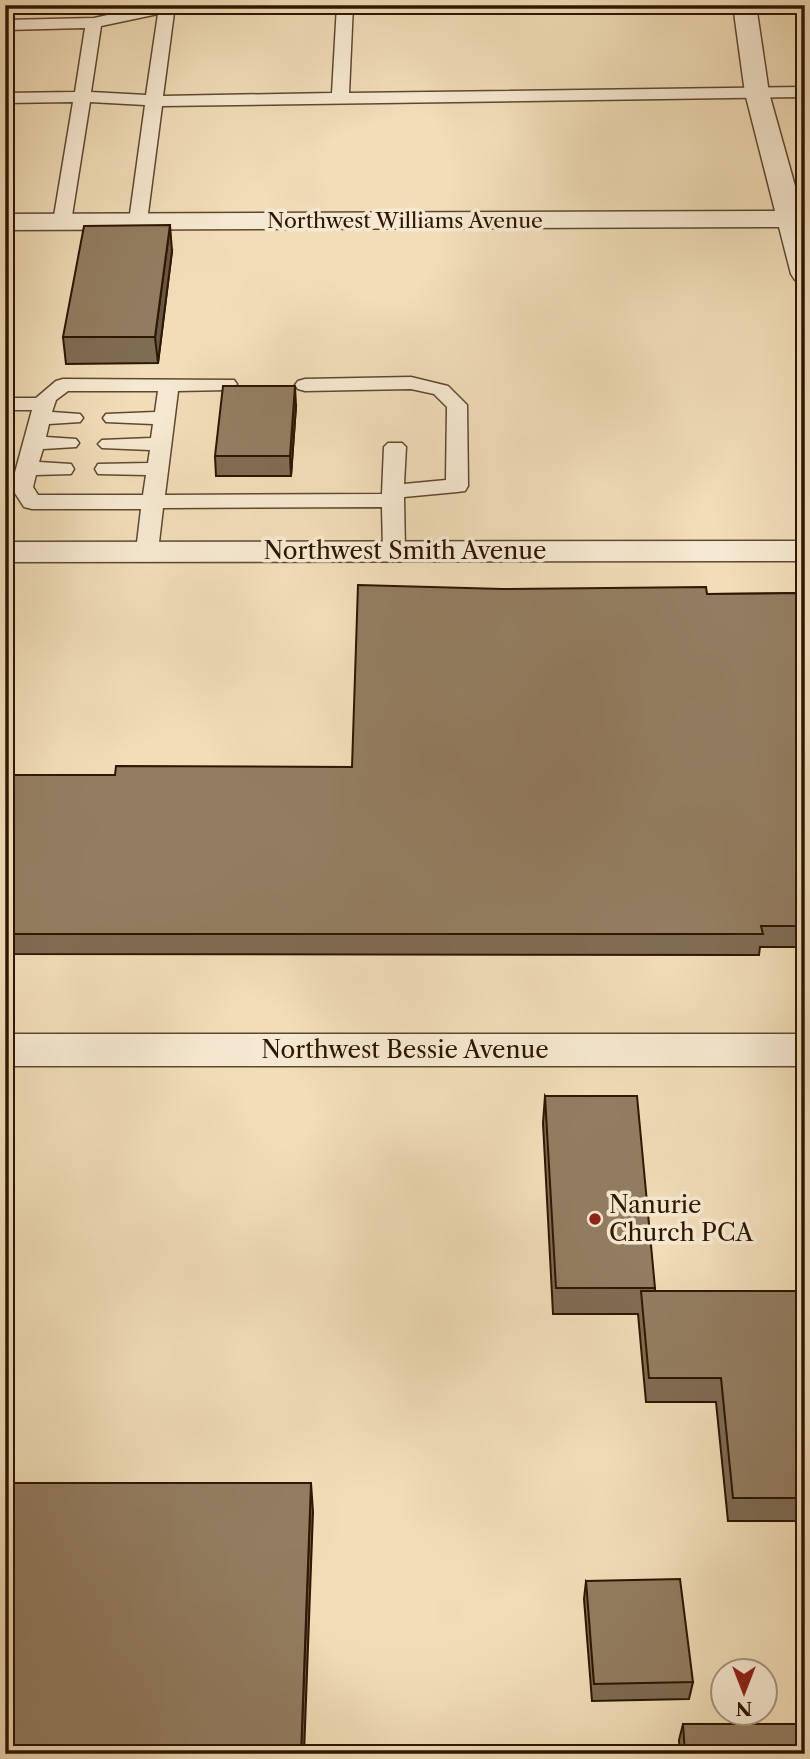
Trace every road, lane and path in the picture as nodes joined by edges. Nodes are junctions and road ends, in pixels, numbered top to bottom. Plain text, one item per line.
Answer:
1 (345, 5) edge
2 (744, 5) edge
3 (167, 6) edge
4 (94, 23) junction
5 (5, 25) edge
6 (805, 92) edge
7 (757, 93) junction
8 (82, 97) junction
9 (5, 98) edge
10 (340, 98) junction
11 (156, 101) junction
12 (798, 220) edge
13 (138, 221) junction
14 (5, 222) edge
15 (62, 222) junction
16 (805, 274) edge
17 (169, 384) junction
18 (227, 384) edge
19 (305, 384) dead end
20 (5, 404) edge
21 (42, 411) junction
22 (73, 418) dead end
23 (113, 418) dead end
24 (164, 418) junction
25 (34, 443) junction
26 (69, 443) dead end
27 (109, 444) dead end
28 (161, 444) junction
29 (395, 447) dead end
30 (28, 468) junction
31 (63, 469) dead end
32 (106, 469) dead end
33 (158, 469) junction
34 (393, 496) junction
35 (153, 502) junction
36 (148, 551) junction
37 (394, 551) junction
38 (805, 551) edge
39 (5, 552) edge
40 (5, 1050) edge
41 (805, 1050) edge

1 - 10 lane
2 - 7 street
3 - 4 lane
3 - 11 lane
4 - 5 lane
4 - 8 lane
6 - 7 lane
7 - 10 lane
7 - 12 street
8 - 9 lane
8 - 11 lane
8 - 15 lane
10 - 11 lane
11 - 13 lane
12 - 13 street, Northwest Williams Avenue
12 - 16 street
13 - 15 street, Northwest Williams Avenue
14 - 15 street, Northwest Williams Avenue
17 - 18 lane
17 - 21 lane
17 - 24 lane
19 - 34 lane
20 - 21 lane
21 - 22 lane
21 - 25 lane
23 - 24 lane
24 - 28 lane
25 - 26 lane
25 - 30 lane
27 - 28 lane
28 - 33 lane
29 - 34 lane
30 - 31 lane
30 - 35 lane
32 - 33 lane
33 - 35 lane
34 - 35 lane
34 - 37 lane
35 - 36 lane
36 - 37 street, Northwest Smith Avenue
36 - 39 street, Northwest Smith Avenue
37 - 38 street, Northwest Smith Avenue
40 - 41 street, Northwest Bessie Avenue

